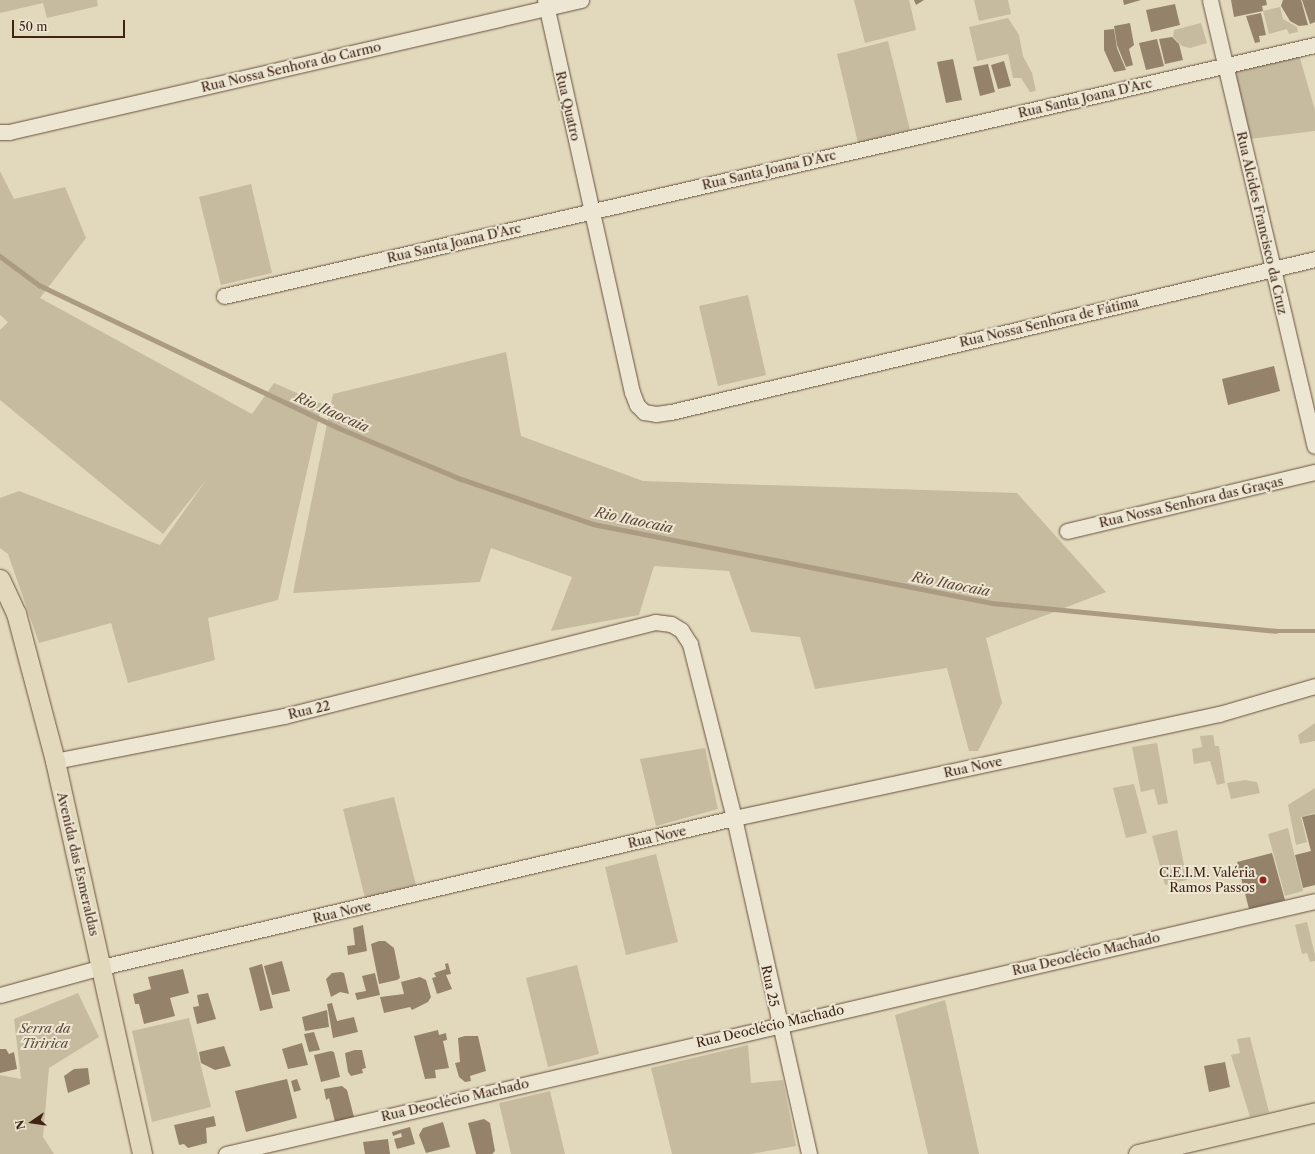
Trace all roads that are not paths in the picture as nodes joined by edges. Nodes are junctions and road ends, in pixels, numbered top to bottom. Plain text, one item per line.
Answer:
1 (581, 0) edge
2 (1210, 0) edge
3 (546, 4) edge
4 (1315, 45) edge
5 (1225, 66) junction
6 (0, 132) edge
7 (592, 211) junction
8 (1315, 259) edge
9 (1273, 268) junction
10 (224, 296) dead end
11 (783, 386) joint
12 (1315, 446) edge
13 (1315, 472) edge
14 (1067, 531) dead end
15 (0, 579) edge
16 (1315, 686) edge
17 (55, 761) junction
18 (734, 818) junction
19 (1315, 901) edge
20 (102, 967) junction
21 (0, 995) edge
22 (779, 1024) junction
23 (1315, 1112) edge
24 (142, 1154) edge
25 (226, 1154) edge
26 (809, 1154) edge
27 (1138, 1154) edge

1 - 3 street, Rua Nossa Senhora do Carmo
2 - 5 street, Rua Alcides Francisco da Cruz
3 - 6 street, Rua Nossa Senhora do Carmo
3 - 7 street, Rua Quatro
4 - 5 street, Rua Santa Joana D'Arc
5 - 7 street, Rua Santa Joana D'Arc
5 - 9 street, Rua Alcides Francisco da Cruz
7 - 10 street, Rua Santa Joana D'Arc
7 - 11 street, Rua Quatro
8 - 9 street, Rua Nossa Senhora de Fátima
9 - 11 street, Rua Nossa Senhora de Fátima
9 - 12 street, Rua Alcides Francisco da Cruz
13 - 14 street, Rua Nossa Senhora das Graças
15 - 17 main road, Avenida das Esmeraldas
16 - 18 street, Rua Nove
17 - 18 street, Rua 22
17 - 20 main road, Avenida das Esmeraldas
18 - 20 street, Rua Nove
18 - 22 street, Rua 25
19 - 22 street, Rua Deoclécio Machado
20 - 21 street, Rua Nove
20 - 24 main road, Avenida das Esmeraldas
22 - 25 street, Rua Deoclécio Machado
22 - 26 street, Rua 25
23 - 27 main road

